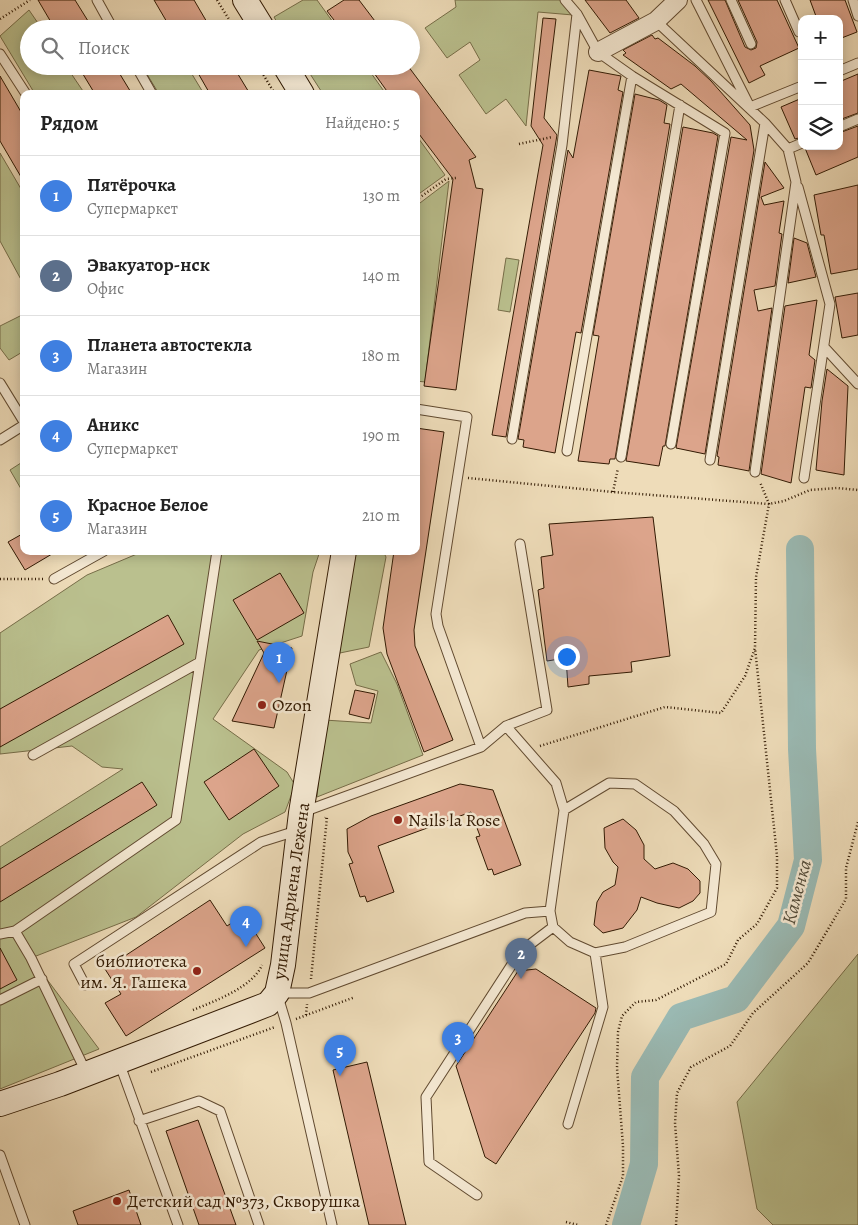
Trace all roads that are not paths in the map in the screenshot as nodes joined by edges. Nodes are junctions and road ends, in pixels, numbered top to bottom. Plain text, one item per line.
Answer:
1 (96, 0) edge
2 (245, 0) edge
3 (565, 0) edge
4 (678, 0) edge
5 (696, 0) edge
6 (731, 0) edge
7 (785, 0) edge
8 (853, 0) edge
9 (577, 14) junction
10 (858, 16) edge
11 (108, 20) edge
12 (257, 20) edge
13 (656, 21) junction
14 (798, 30) edge
15 (751, 44) dead end
16 (598, 52) junction
17 (0, 54) edge
18 (858, 63) edge
19 (843, 69) edge
20 (141, 75) edge
21 (290, 75) edge
22 (632, 76) junction
23 (798, 88) edge
24 (23, 90) edge
25 (150, 90) edge
26 (300, 90) edge
27 (680, 104) junction
28 (750, 107) junction
29 (858, 119) edge
30 (765, 122) junction
31 (843, 125) edge
32 (798, 145) edge
33 (788, 149) junction
34 (796, 182) junction
35 (824, 346) junction
36 (0, 383) edge
37 (858, 384) edge
38 (420, 410) edge
39 (20, 416) edge
40 (20, 426) edge
41 (512, 439) dead end
42 (0, 440) edge
43 (671, 444) dead end
44 (567, 451) dead end
45 (621, 457) road end
46 (710, 460) dead end
47 (755, 472) road end
48 (804, 478) dead end
49 (520, 544) dead end
50 (97, 555) edge
51 (216, 555) edge
52 (343, 555) edge
53 (54, 579) road end
54 (200, 662) junction
55 (506, 726) junction
56 (480, 747) junction
57 (33, 755) dead end
58 (564, 810) junction
59 (307, 820) junction
60 (550, 911) junction
61 (553, 927) junction
62 (15, 932) junction
63 (0, 934) edge
64 (595, 953) junction
65 (42, 979) junction
66 (86, 986) dead end
67 (277, 993) junction
68 (0, 1000) edge
69 (118, 1062) junction
70 (87, 1074) junction
71 (0, 1104) edge
72 (139, 1121) junction
73 (568, 1124) dead end
74 (0, 1155) edge
75 (476, 1196) dead end
76 (25, 1225) edge
77 (178, 1225) edge
78 (259, 1225) edge
79 (332, 1225) edge

1 - 11 lane
2 - 12 street
3 - 9 lane
4 - 13 street
5 - 28 lane
6 - 15 lane
7 - 14 lane
8 - 10 lane
9 - 16 lane
9 - 41 lane
13 - 16 street
13 - 28 lane
16 - 22 lane
17 - 24 lane
18 - 19 lane
20 - 25 lane
21 - 26 street
22 - 27 lane
22 - 44 lane
23 - 28 lane
27 - 43 lane
27 - 45 lane
28 - 30 lane
29 - 31 lane
30 - 33 lane
30 - 46 lane
32 - 33 lane
33 - 34 lane
34 - 35 lane
34 - 47 lane
35 - 37 lane
35 - 48 lane
36 - 39 lane
38 - 56 lane
40 - 42 lane
49 - 55 lane
50 - 53 lane
51 - 54 lane
52 - 59 street, улица Адриена Лежена
54 - 57 lane
54 - 62 lane
55 - 56 lane
55 - 58 lane
56 - 59 lane
58 - 60 lane
58 - 64 lane
59 - 66 lane
59 - 67 street, улица Адриена Лежена
60 - 61 lane
60 - 67 lane
61 - 64 lane
61 - 75 lane
62 - 63 lane
62 - 65 lane
64 - 73 lane
65 - 68 lane
65 - 70 lane
67 - 69 street, улица Адриена Лежена
67 - 79 lane
69 - 70 street, улица Адриена Лежена
69 - 72 lane
70 - 71 street, улица Адриена Лежена
72 - 77 lane
72 - 78 lane
74 - 76 lane

